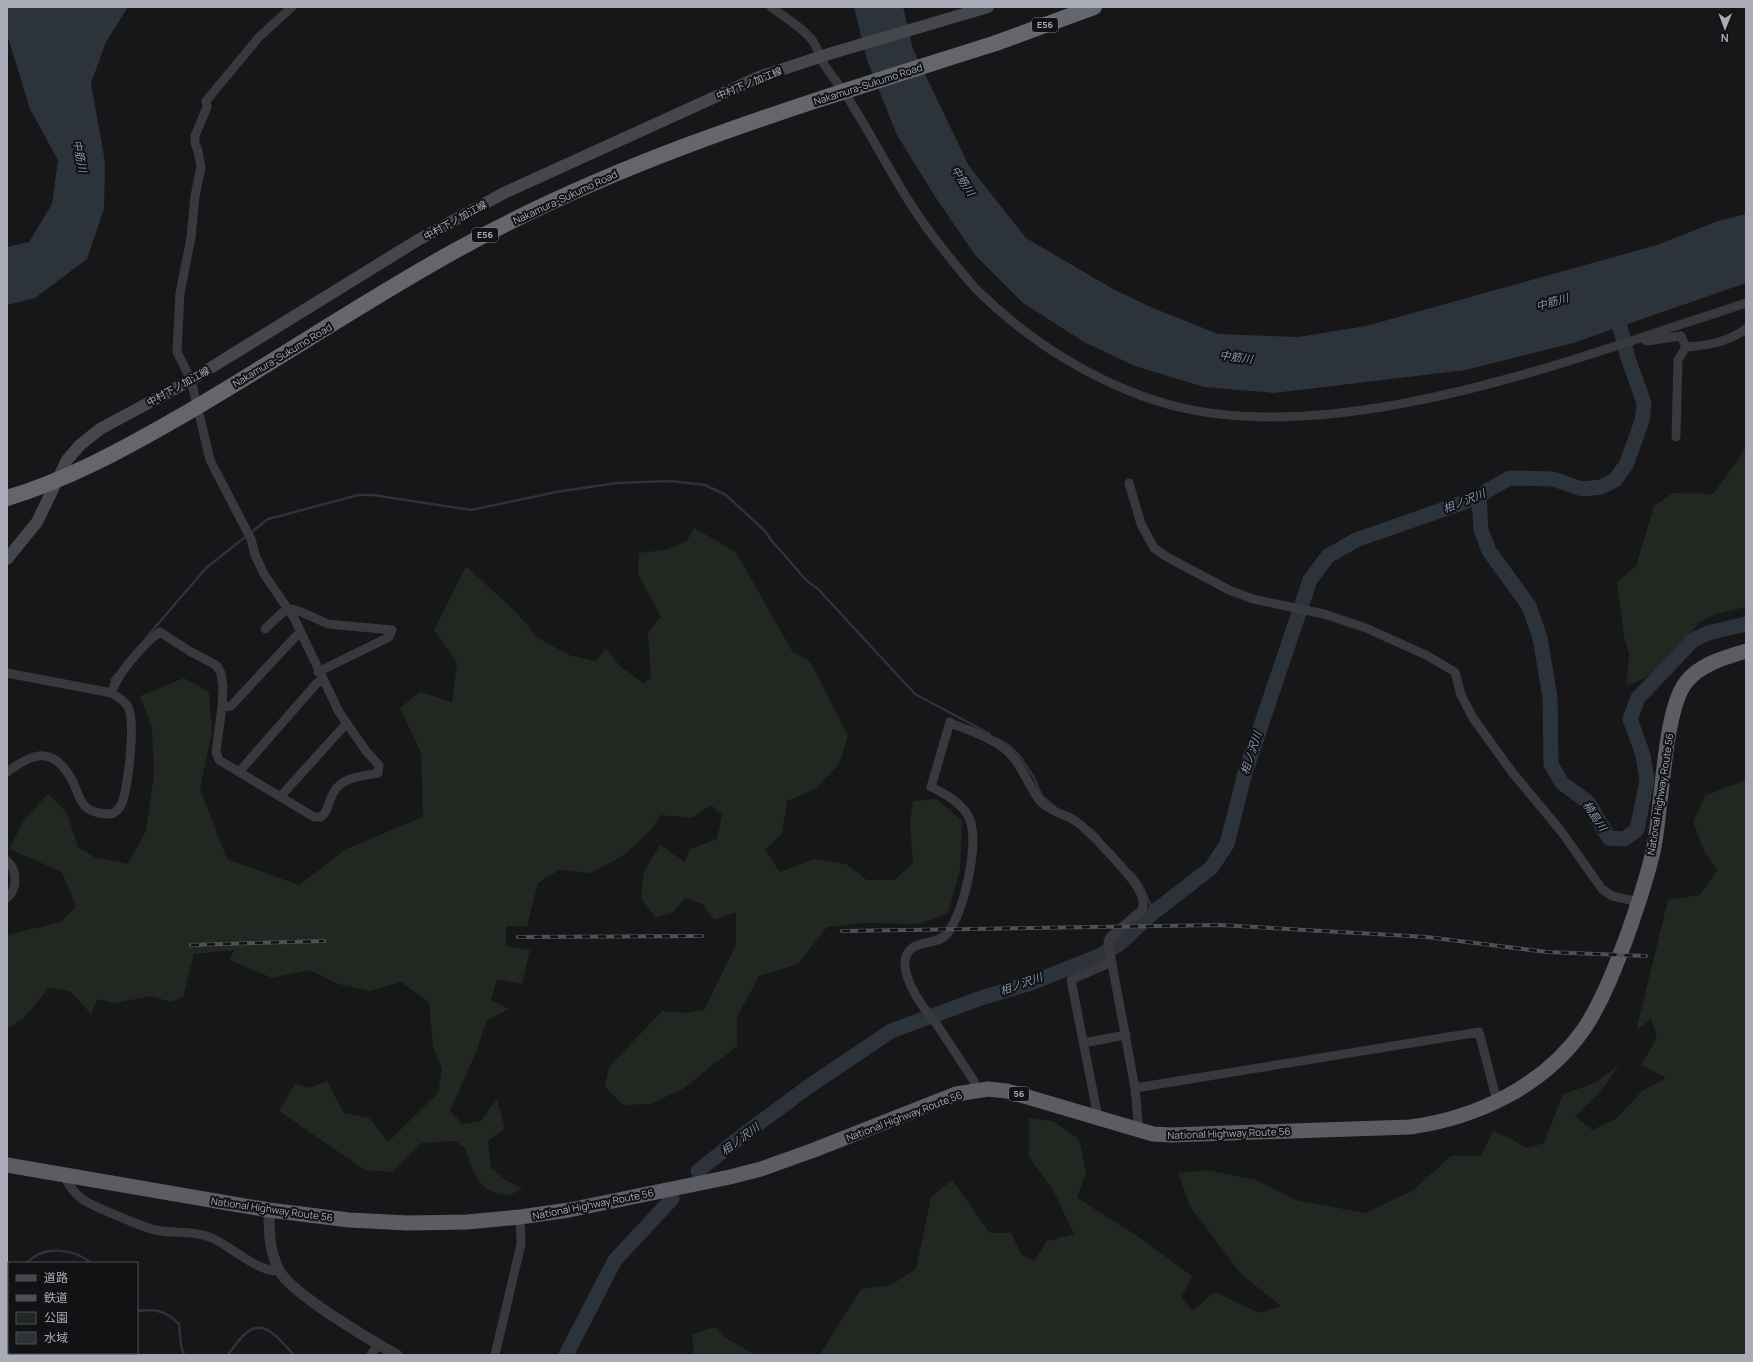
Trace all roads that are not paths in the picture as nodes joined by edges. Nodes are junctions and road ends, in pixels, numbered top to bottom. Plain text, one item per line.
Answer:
1 (292, 7) edge
2 (771, 7) edge
3 (988, 7) edge
4 (1094, 7) edge
5 (820, 57) junction
6 (1746, 303) edge
7 (1746, 329) edge
8 (1641, 337) junction
9 (1686, 347) junction
10 (191, 380) junction
11 (1676, 437) dead end
12 (1129, 483) dead end
13 (7, 498) edge
14 (7, 559) edge
15 (287, 608) junction
16 (265, 629) dead end
17 (300, 634) junction
18 (1746, 651) edge
19 (7, 673) edge
20 (320, 676) junction
21 (112, 693) junction
22 (222, 707) junction
23 (346, 724) junction
24 (7, 772) edge
25 (239, 772) junction
26 (280, 797) junction
27 (7, 861) edge
28 (7, 898) edge
29 (1639, 902) junction
30 (1112, 959) junction
31 (1126, 1035) junction
32 (1083, 1043) junction
33 (1135, 1088) junction
34 (975, 1090) junction
35 (1497, 1101) junction
36 (1094, 1118) junction
37 (1139, 1131) junction
38 (7, 1166) edge
39 (65, 1175) junction
40 (269, 1210) junction
41 (520, 1217) junction
42 (279, 1271) junction
43 (378, 1344) junction
44 (371, 1355) edge
45 (398, 1355) edge
46 (495, 1355) edge

1 - 10 street
2 - 5 street
3 - 5 main road, 中村下ノ加江線
4 - 13 highway, Nakamura-Sukumo Road / E56, bridge
5 - 8 street
5 - 10 main road, 中村下ノ加江線
6 - 8 street
7 - 9 street
8 - 9 street
9 - 11 street
10 - 14 main road, 中村下ノ加江線
10 - 15 street
12 - 29 street
15 - 16 street
15 - 17 street
15 - 20 street
17 - 20 street
17 - 22 street
18 - 29 highway, National Highway Route 56 / 56
19 - 21 street
20 - 23 street
20 - 25 street
21 - 22 street
21 - 24 street
22 - 25 street
23 - 26 street
23 - 26 street
25 - 26 street
27 - 28 street
29 - 35 highway, National Highway Route 56 / 56
30 - 31 street
30 - 32 street
30 - 34 street
31 - 32 street
31 - 33 street
32 - 36 street
33 - 35 street
33 - 37 street
34 - 36 highway, National Highway Route 56 / 56
34 - 41 highway, National Highway Route 56 / 56
35 - 37 highway, National Highway Route 56 / 56
36 - 37 highway, National Highway Route 56 / 56
38 - 39 highway, National Highway Route 56 / 56
39 - 40 highway, National Highway Route 56 / 56
39 - 42 street
40 - 41 highway, National Highway Route 56 / 56
40 - 42 street
41 - 46 street
42 - 43 street
43 - 44 street
43 - 45 street

